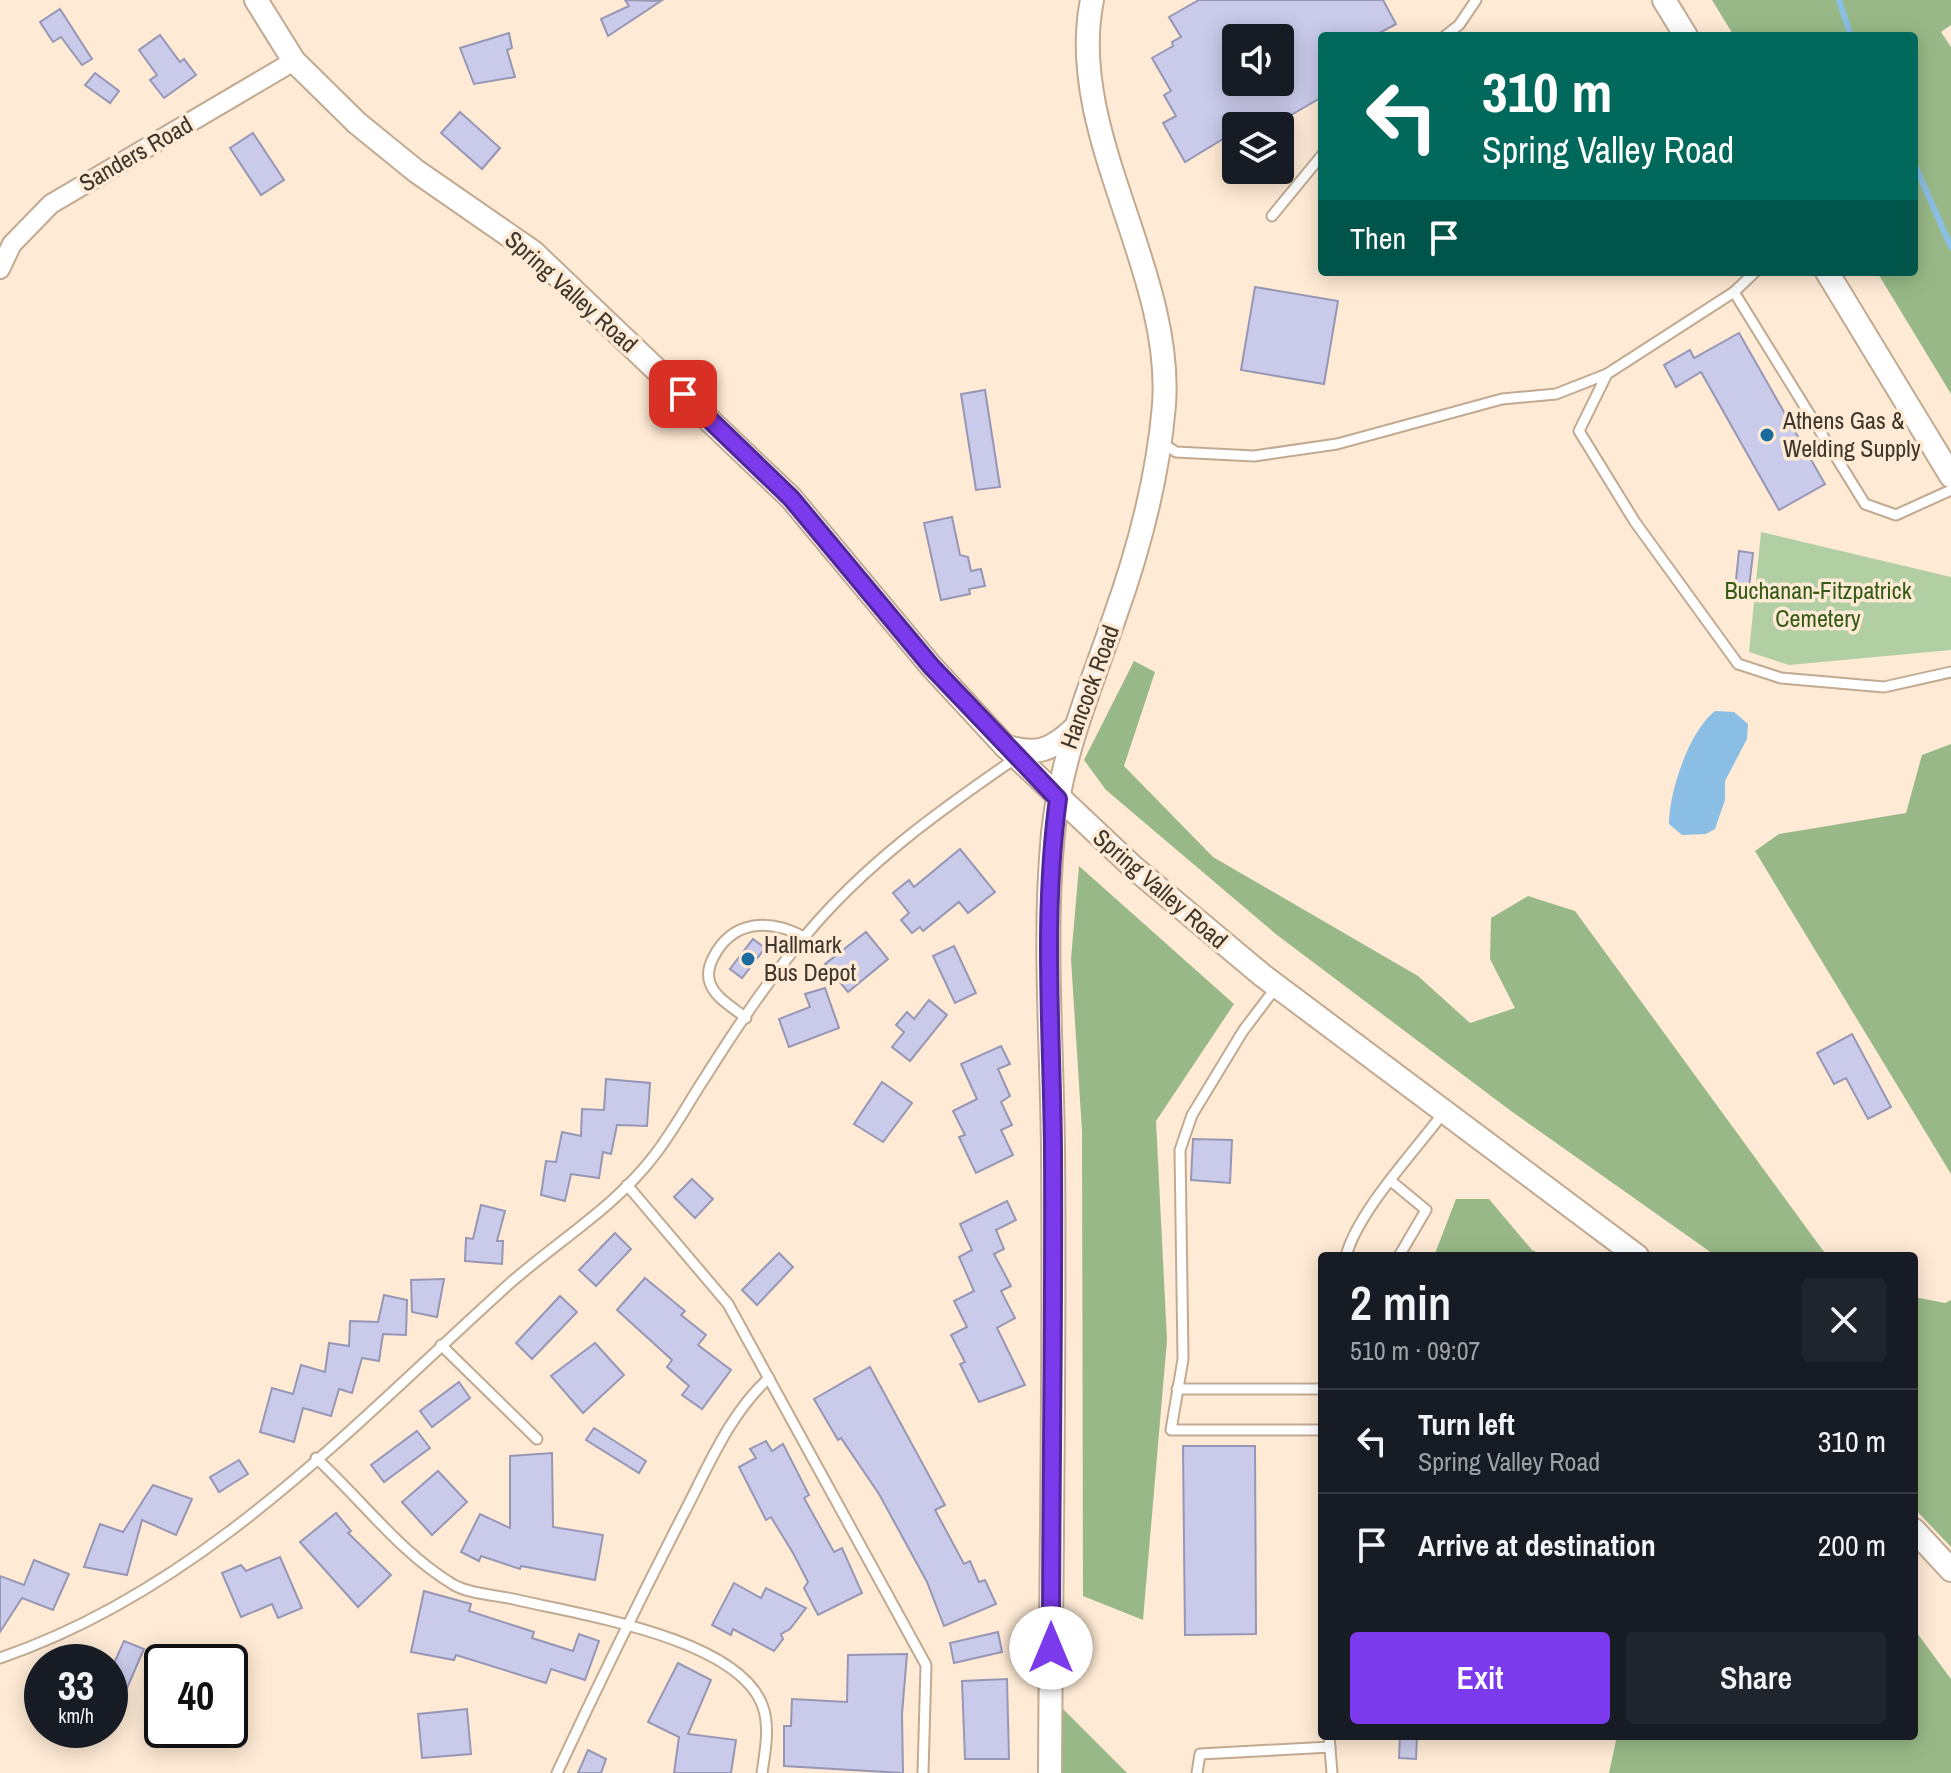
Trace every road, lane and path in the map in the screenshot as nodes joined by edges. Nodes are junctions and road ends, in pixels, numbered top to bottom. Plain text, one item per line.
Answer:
1 (256, 0) edge
2 (1092, 0) edge
3 (1476, 0) edge
4 (1664, 0) edge
5 (1448, 32) edge
6 (1684, 32) edge
7 (294, 61) junction
8 (1318, 160) edge
9 (1272, 216) dead end
10 (0, 269) edge
11 (1751, 276) edge
12 (1829, 276) edge
13 (1734, 292) junction
14 (1607, 374) junction
15 (1159, 442) junction
16 (1951, 476) edge
17 (1951, 490) edge
18 (1951, 672) edge
19 (1074, 728) junction
20 (1010, 752) junction
21 (1058, 799) junction
22 (804, 937) junction
23 (1277, 986) junction
24 (746, 1018) junction
25 (1444, 1112) junction
26 (1391, 1181) junction
27 (627, 1185) junction
28 (1347, 1252) edge
29 (1401, 1252) edge
30 (1632, 1252) edge
31 (441, 1345) junction
32 (769, 1378) junction
33 (1177, 1389) junction
34 (1318, 1389) edge
35 (1318, 1430) edge
36 (537, 1439) dead end
37 (316, 1458) junction
38 (1918, 1534) edge
39 (1951, 1570) edge
40 (627, 1624) junction
41 (0, 1658) edge
42 (1330, 1742) edge
43 (557, 1773) edge
44 (762, 1773) edge
45 (923, 1773) edge
46 (1050, 1773) edge
47 (1197, 1773) edge
48 (1332, 1773) edge

1 - 7 street, Spring Valley Road
2 - 15 street, Hancock Road
3 - 5 lane
4 - 6 street
7 - 10 street, Sanders Road
7 - 20 street, Spring Valley Road
8 - 9 lane
11 - 13 lane
12 - 16 street
13 - 14 lane
13 - 17 lane
14 - 15 lane
14 - 18 lane
15 - 19 street, Hancock Road
19 - 20 street
19 - 21 street, Hancock Road
20 - 21 street, Spring Valley Road
20 - 22 lane
21 - 23 street, Spring Valley Road
21 - 46 street, Hancock Road
22 - 24 lane
22 - 24 lane
23 - 25 street, Spring Valley Road
23 - 33 lane
24 - 27 lane
25 - 26 lane
25 - 30 street, Spring Valley Road
26 - 28 lane
26 - 29 lane
27 - 31 lane
27 - 32 lane
31 - 36 lane
31 - 37 lane
32 - 40 lane
32 - 45 lane
33 - 34 lane
33 - 35 lane
37 - 40 lane
37 - 41 lane
38 - 39 street
40 - 43 lane
40 - 44 lane
42 - 47 lane
42 - 48 lane

